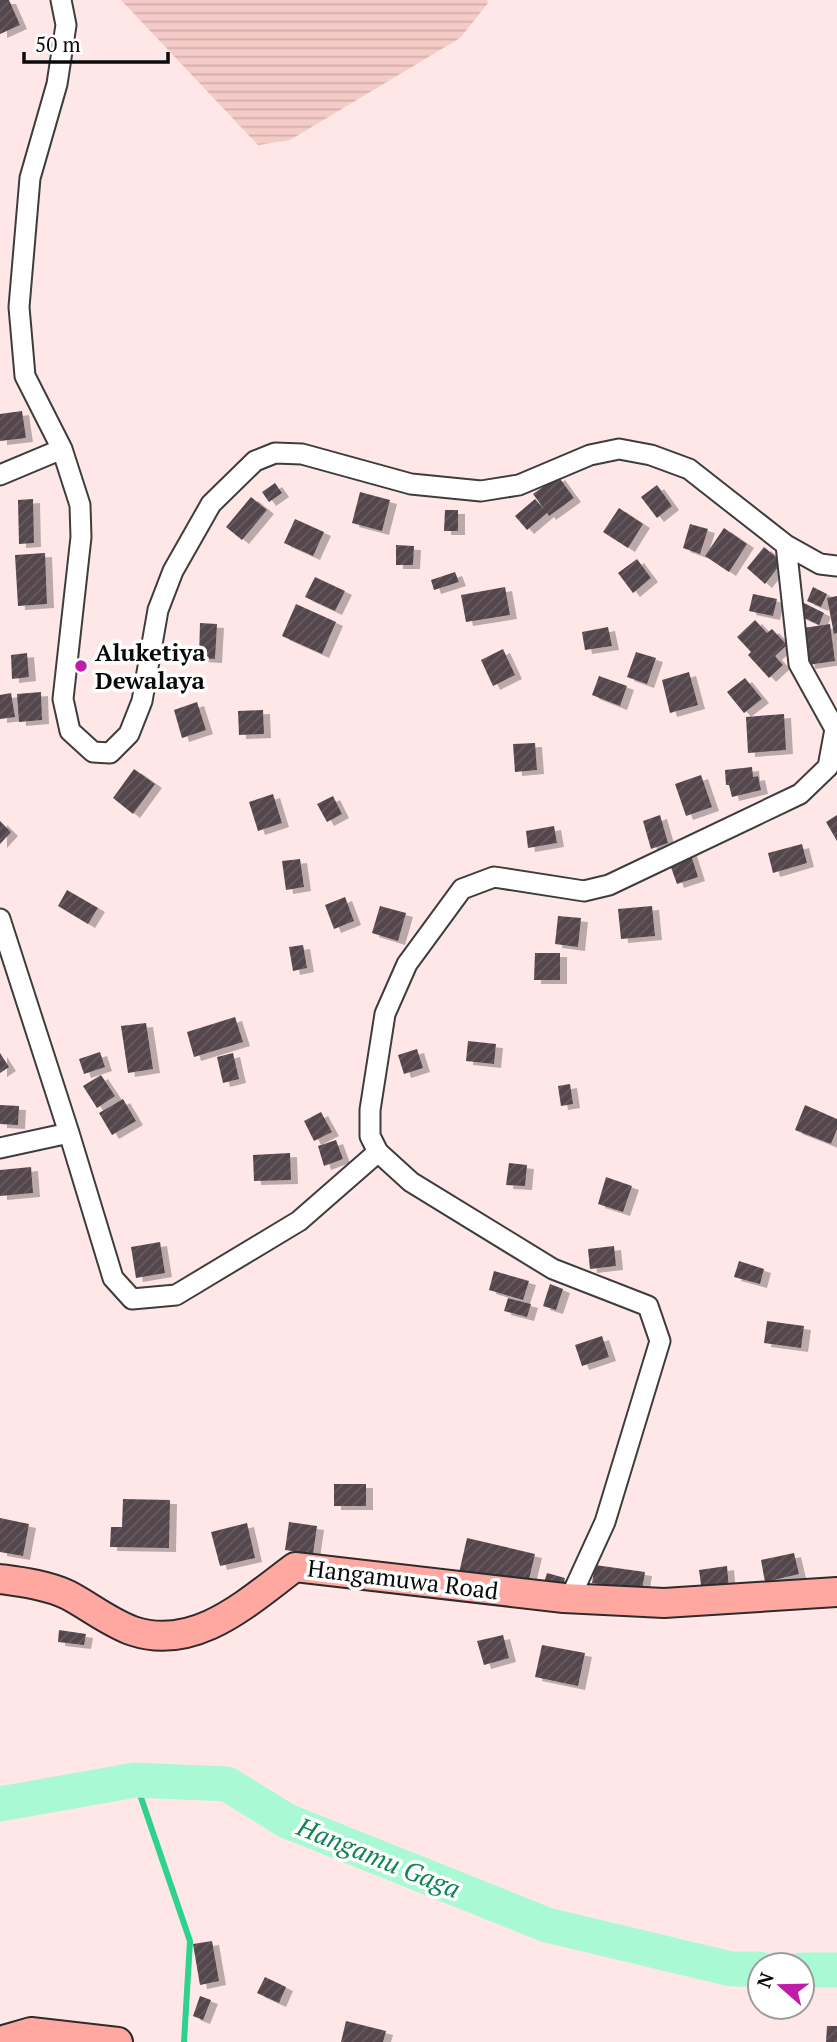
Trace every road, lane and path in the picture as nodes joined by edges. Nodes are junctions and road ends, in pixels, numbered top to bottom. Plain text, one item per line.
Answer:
1 (61, 0) edge
2 (62, 449) junction
3 (0, 475) edge
4 (786, 545) junction
5 (837, 566) edge
6 (0, 919) edge
7 (69, 1133) junction
8 (0, 1148) edge
9 (378, 1152) junction
10 (0, 1579) edge
11 (837, 1592) edge
12 (565, 1598) junction
13 (0, 2041) edge
14 (118, 2042) edge

1 - 2 street
2 - 3 street
2 - 4 street
4 - 5 street
4 - 9 street
6 - 7 street
7 - 8 street
7 - 9 street
9 - 12 street
10 - 12 street, Hangamuwa Road
11 - 12 street, Hangamuwa Road
13 - 14 street

